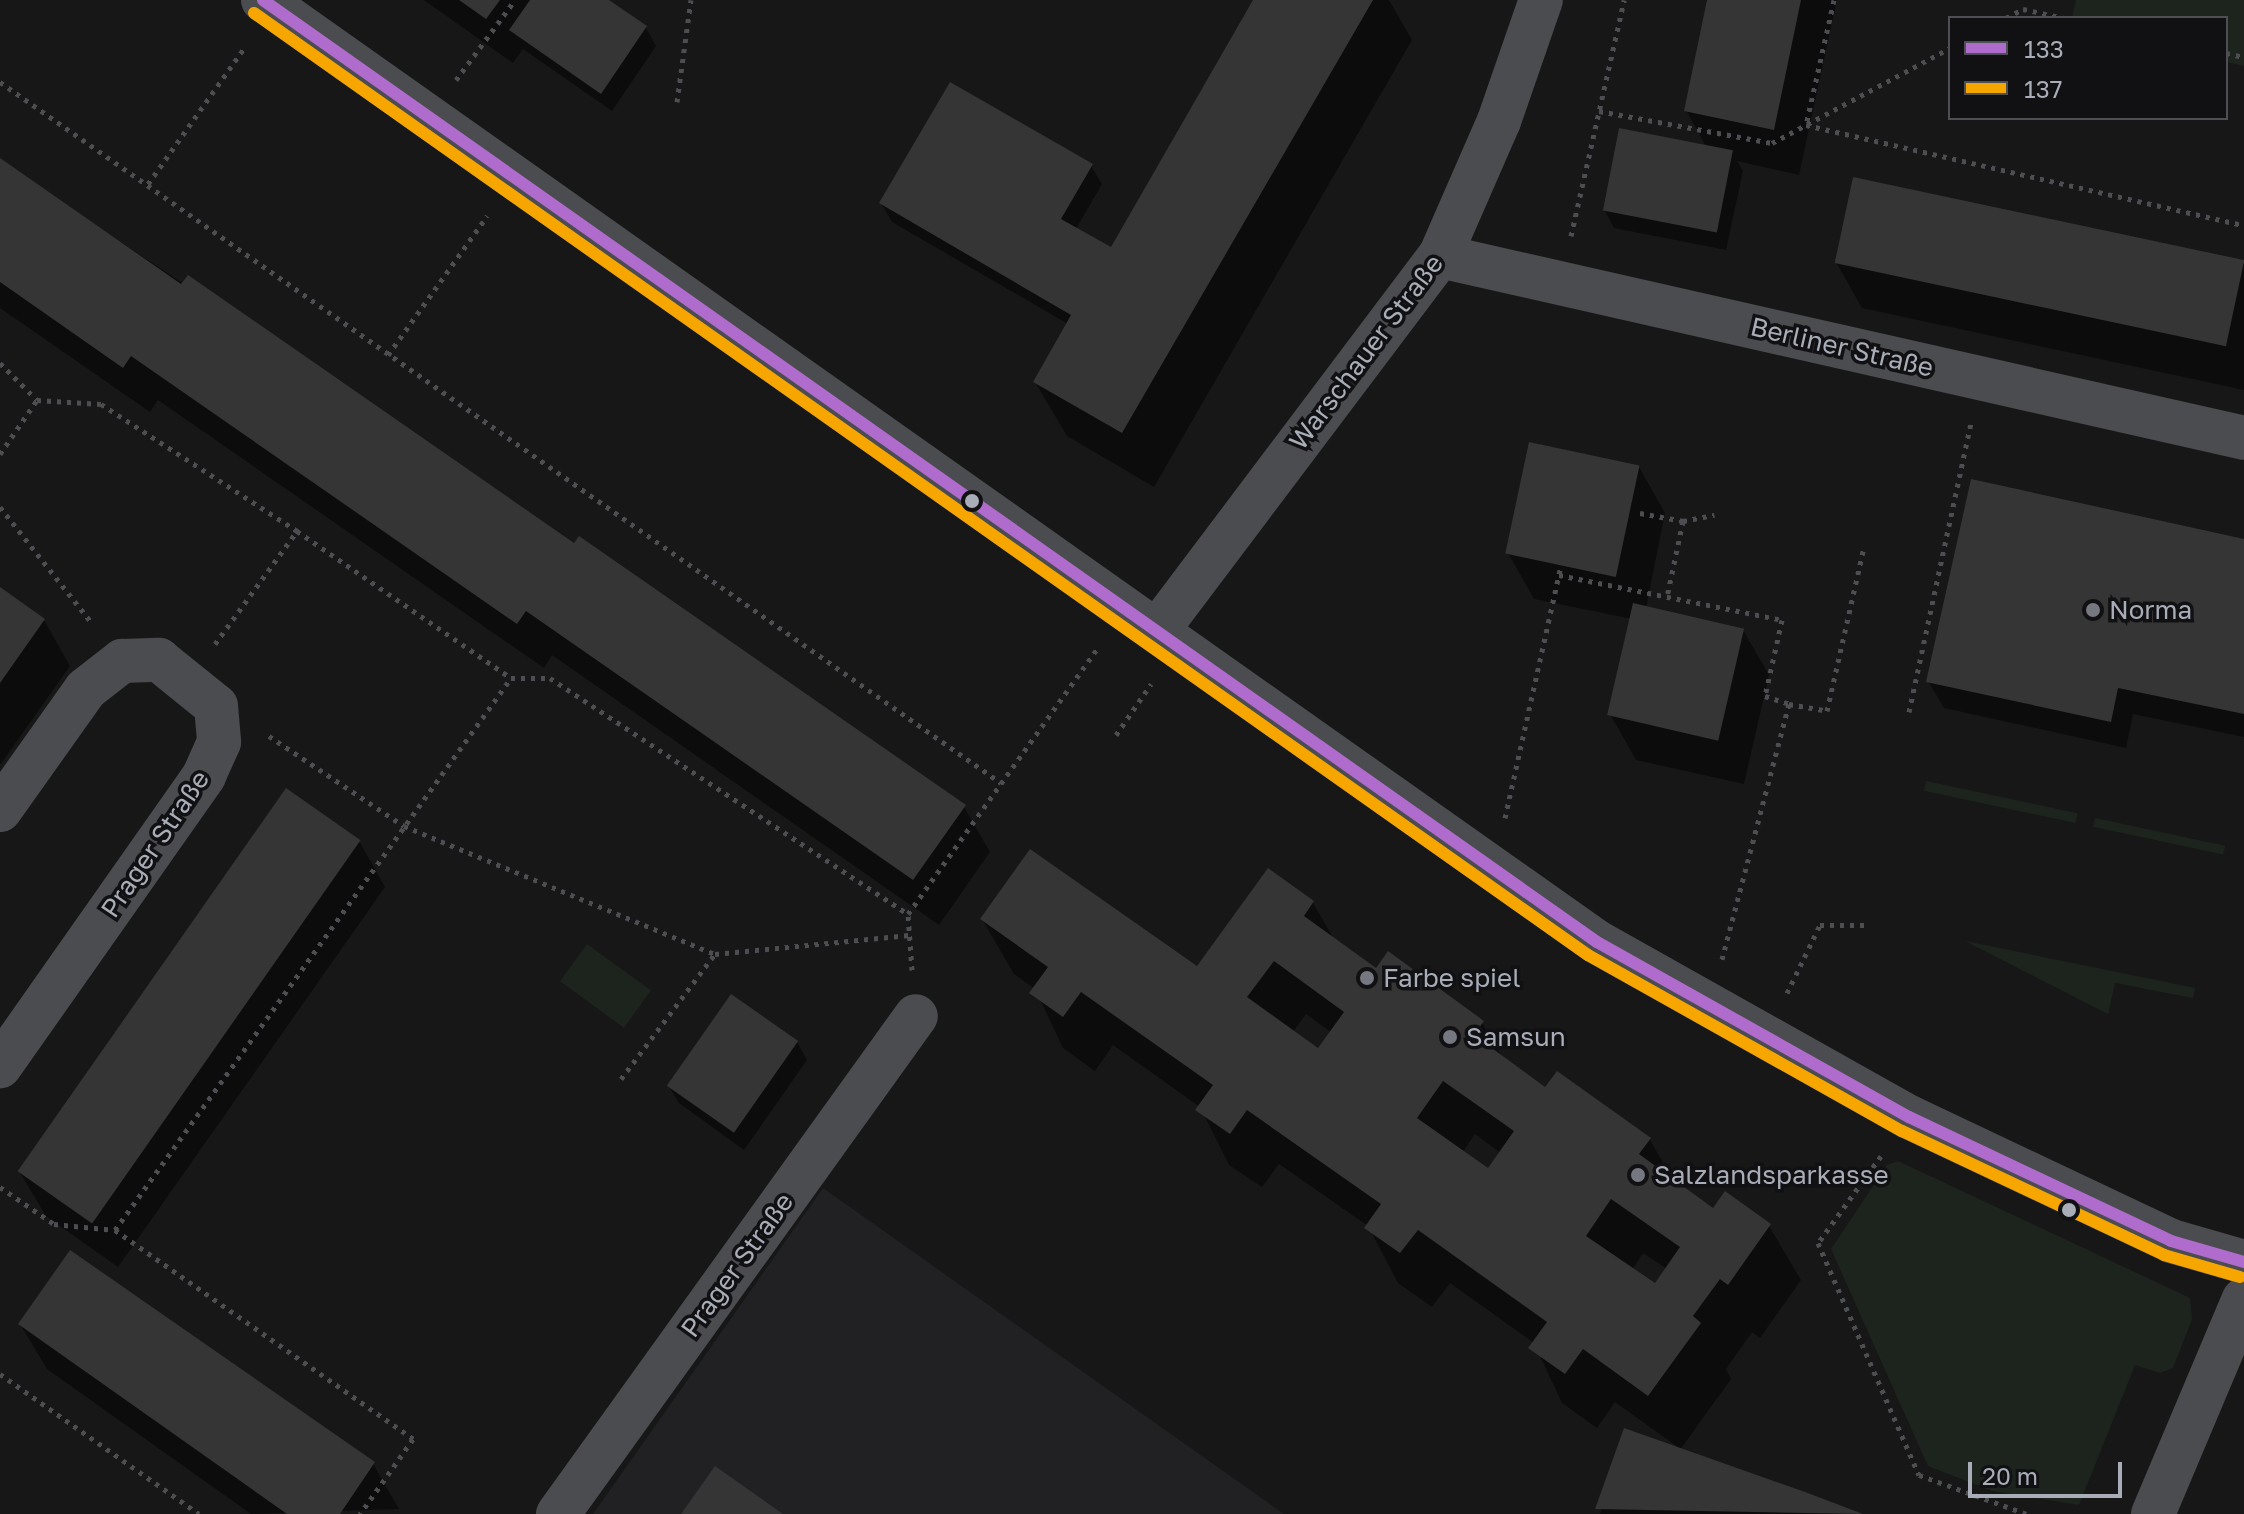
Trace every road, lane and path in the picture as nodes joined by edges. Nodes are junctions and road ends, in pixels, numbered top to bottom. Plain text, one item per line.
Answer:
1 (515, 0) edge
2 (691, 0) edge
3 (1541, 0) edge
4 (1624, 0) edge
5 (1834, 0) edge
6 (268, 4) edge
7 (2010, 16) edge
8 (2055, 16) edge
9 (1948, 49) edge
10 (0, 82) edge
11 (450, 88) dead end
12 (677, 102) dead end
13 (1599, 111) junction
14 (1806, 125) junction
15 (513, 178) junction
16 (148, 184) junction
17 (2244, 225) edge
18 (1440, 256) junction
19 (1560, 284) junction
20 (388, 355) junction
21 (0, 363) edge
22 (1980, 378) junction
23 (37, 400) junction
24 (2244, 438) edge
25 (0, 454) edge
26 (0, 507) edge
27 (1640, 513) dead end
28 (1714, 515) dead end
29 (1683, 521) junction
30 (297, 531) junction
31 (1864, 547) dead end
32 (1561, 566) dead end
33 (1559, 575) junction
34 (1667, 597) junction
35 (94, 625) dead end
36 (1153, 629) junction
37 (215, 645) dead end
38 (511, 678) junction
39 (1789, 704) junction
40 (1909, 712) dead end
41 (1116, 735) dead end
42 (269, 736) dead end
43 (1001, 783) junction
44 (0, 810) edge
45 (404, 826) junction
46 (1493, 873) junction
47 (908, 914) junction
48 (1864, 925) dead end
49 (909, 935) junction
50 (715, 954) junction
51 (1710, 1006) junction
52 (916, 1016) joint
53 (1765, 1037) junction
54 (0, 1066) edge
55 (621, 1079) dead end
56 (1909, 1117) junction
57 (0, 1187) edge
58 (115, 1230) junction
59 (2244, 1262) edge
60 (2244, 1299) edge
61 (0, 1374) edge
62 (199, 1514) edge
63 (360, 1514) edge
64 (558, 1514) edge
65 (2027, 1514) edge
66 (2153, 1514) edge

1 - 11 path
2 - 12 path
3 - 18 street, Warschauer Straße
4 - 13 path
5 - 14 path
6 - 15 street
6 - 16 path
7 - 8 path
9 - 14 path
10 - 16 path
13 - 14 path
13 - 19 path
14 - 17 path
15 - 20 path
15 - 36 street
16 - 20 path
18 - 19 street, Berliner Straße
18 - 36 street, Warschauer Straße
19 - 22 street, Berliner Straße
20 - 43 path
21 - 23 path
22 - 24 street, Berliner Straße
22 - 40 path
23 - 25 path
23 - 30 path
26 - 35 path
27 - 29 path
28 - 29 path
29 - 34 path
30 - 37 path
30 - 38 path
31 - 39 path
32 - 33 path
33 - 34 path
33 - 46 path
34 - 39 path
36 - 41 path
36 - 43 path
36 - 46 street
38 - 45 path
38 - 47 path
39 - 51 path
42 - 45 path
43 - 47 path
44 - 54 street, Prager Straße
45 - 50 path
45 - 58 path
46 - 51 street
47 - 49 path
48 - 53 path
49 - 50 path
49 - 52 path
50 - 55 path
51 - 53 street
52 - 64 street, Prager Straße
53 - 56 street
56 - 59 street
56 - 65 path
57 - 58 path
58 - 63 path
60 - 66 street
61 - 62 path

